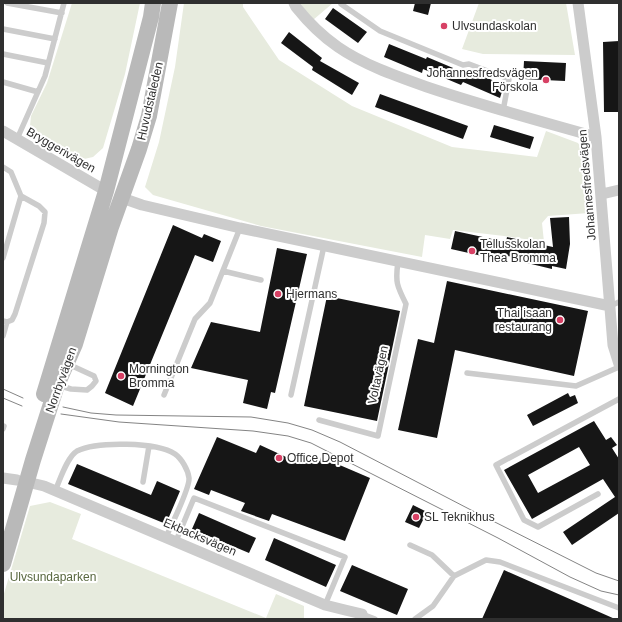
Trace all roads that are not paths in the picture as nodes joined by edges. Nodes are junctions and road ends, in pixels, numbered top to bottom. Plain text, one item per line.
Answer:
1 (7, 3) edge
2 (64, 3) edge
3 (153, 3) edge
4 (170, 3) edge
5 (294, 3) edge
6 (578, 3) edge
7 (341, 4) dead end
8 (62, 13) junction
9 (3, 29) edge
10 (55, 39) junction
11 (3, 54) edge
12 (48, 63) junction
13 (3, 82) edge
14 (38, 92) junction
15 (503, 111) junction
16 (3, 131) edge
17 (596, 137) junction
18 (18, 139) junction
19 (3, 167) edge
20 (619, 190) edge
21 (106, 191) junction
22 (602, 194) junction
23 (21, 196) junction
24 (122, 198) junction
25 (240, 228) junction
26 (324, 246) junction
27 (3, 258) edge
28 (398, 262) junction
29 (223, 271) junction
30 (261, 280) dead end
31 (615, 304) edge
32 (5, 321) edge
33 (3, 333) edge
34 (67, 363) junction
35 (619, 365) edge
36 (467, 373) dead end
37 (57, 385) junction
38 (164, 395) dead end
39 (290, 395) dead end
40 (619, 399) edge
41 (319, 420) dead end
42 (149, 446) junction
43 (16, 480) edge
44 (143, 482) dead end
45 (56, 491) junction
46 (598, 494) dead end
47 (3, 526) edge
48 (171, 539) junction
49 (410, 545) dead end
50 (3, 564) edge
51 (454, 576) junction
52 (325, 605) junction
53 (619, 608) edge
54 (362, 614) joint
55 (375, 619) edge
56 (415, 619) edge

1 - 8 lane
2 - 8 lane
3 - 21 main road, Huvudstaleden
4 - 24 main road, Huvudstaleden
5 - 15 street
6 - 17 street, Johannesfredsvägen
7 - 15 lane
8 - 10 lane
9 - 10 lane
10 - 12 lane
11 - 12 lane
12 - 14 lane
13 - 14 lane
14 - 18 lane
15 - 17 street
16 - 18 street, Bryggerivägen
17 - 22 street, Johannesfredsvägen
18 - 21 street, Bryggerivägen
19 - 23 lane
20 - 22 street
21 - 24 main road
21 - 43 main road, Norrbyvägen
22 - 31 street, Johannesfredsvägen
23 - 27 lane
23 - 32 lane
24 - 25 street
24 - 34 main road, Norrbyvägen
25 - 26 street
25 - 29 lane
26 - 28 street
26 - 39 lane
28 - 31 street
28 - 41 lane, Voltavägen
29 - 30 lane
29 - 38 lane
31 - 35 street, Johannesfredsvägen
32 - 33 lane
34 - 37 main road, Norrbyvägen
34 - 37 lane
35 - 36 lane
37 - 43 main road, Norrbyvägen
40 - 46 lane
42 - 44 lane
42 - 45 lane
42 - 48 lane
43 - 45 street, Ekbacksvägen
43 - 47 main road, Norrbyvägen
43 - 50 main road, Norrbyvägen
45 - 48 street, Ekbacksvägen
48 - 52 street, Ekbacksvägen
48 - 52 lane
49 - 51 lane
51 - 53 lane
51 - 56 lane
52 - 54 street, Ekbacksvägen
54 - 55 lane

